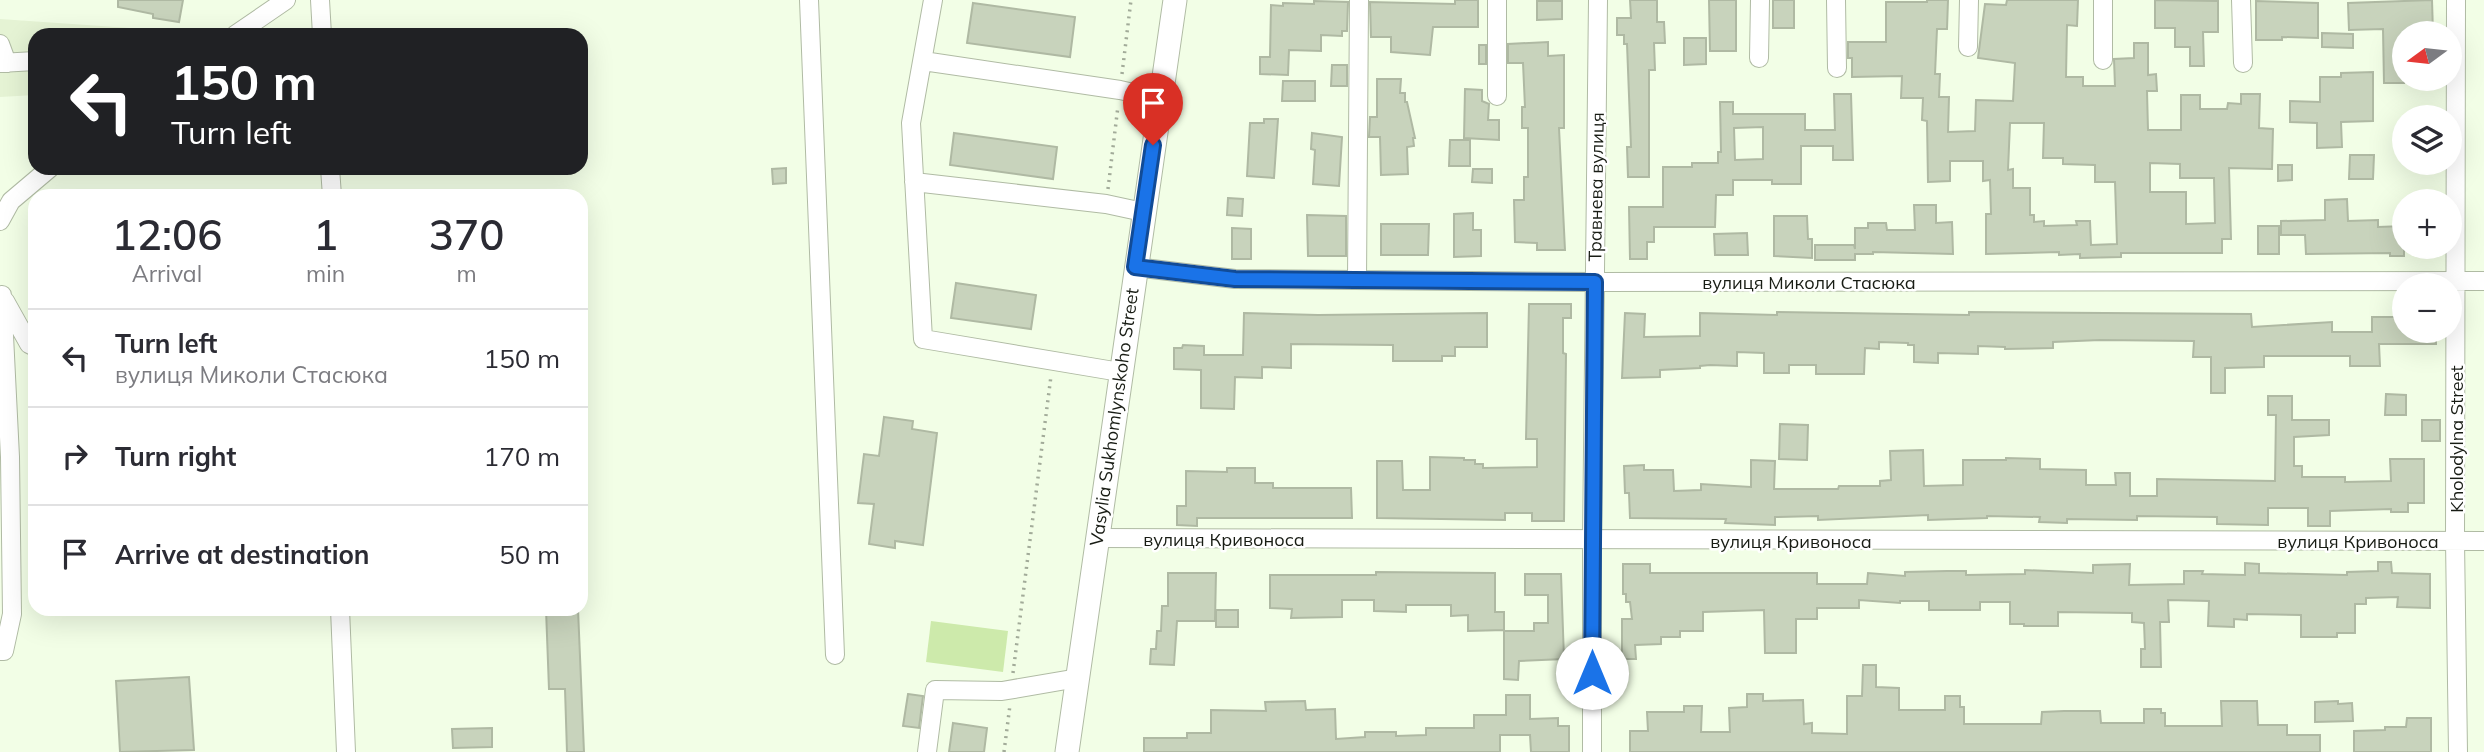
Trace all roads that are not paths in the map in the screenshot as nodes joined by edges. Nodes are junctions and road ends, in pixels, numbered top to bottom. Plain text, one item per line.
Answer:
1 (286, 0) edge
2 (320, 0) edge
3 (809, 0) edge
4 (933, 0) edge
5 (1175, 0) edge
6 (1359, 0) edge
7 (1497, 0) edge
8 (1598, 0) edge
9 (1760, 0) edge
10 (1836, 0) edge
11 (1969, 0) edge
12 (2103, 0) edge
13 (2241, 0) edge
14 (2456, 0) edge
15 (245, 28) edge
16 (322, 28) edge
17 (0, 44) edge
18 (1968, 47) dead end
19 (1759, 58) dead end
20 (2103, 60) dead end
21 (28, 61) edge
22 (923, 61) junction
23 (3, 63) edge
24 (2243, 63) dead end
25 (1837, 68) dead end
26 (1497, 96) dead end
27 (1160, 99) junction
28 (42, 175) edge
29 (914, 182) junction
30 (1143, 212) junction
31 (0, 221) edge
32 (1135, 267) junction
33 (2457, 273) edge
34 (2392, 279) edge
35 (2462, 279) edge
36 (1357, 280) junction
37 (2484, 281) edge
38 (1595, 282) junction
39 (1, 289) edge
40 (28, 342) edge
41 (2457, 343) edge
42 (1120, 372) junction
43 (1098, 538) junction
44 (1592, 541) junction
45 (2455, 541) junction
46 (2484, 541) edge
47 (340, 616) edge
48 (0, 651) edge
49 (835, 655) dead end
50 (1078, 678) junction
51 (346, 752) edge
52 (927, 752) edge
53 (1068, 752) edge
54 (1592, 752) edge
55 (2458, 752) edge

1 - 15 street
2 - 16 street
3 - 49 street
4 - 22 street
5 - 27 main road, Vasylia Sukhomlynskoho Street
6 - 36 street
7 - 26 street
8 - 38 street, Травнева вулиця
9 - 19 street
10 - 25 street
11 - 18 street
12 - 20 street
13 - 24 street
14 - 33 street, Kholodylna Street
17 - 23 street
21 - 23 street
22 - 27 street
22 - 29 street
27 - 30 main road, Vasylia Sukhomlynskoho Street
28 - 31 street
29 - 30 street
29 - 42 street
30 - 32 main road, Vasylia Sukhomlynskoho Street
32 - 36 street, вулиця Миколи Стасюка
32 - 42 main road, Vasylia Sukhomlynskoho Street
34 - 38 street, вулиця Миколи Стасюка
35 - 37 street, вулиця Миколи Стасюка
36 - 38 street, вулиця Миколи Стасюка
38 - 44 street, Травнева вулиця
39 - 40 street
39 - 48 street
41 - 45 street, Kholodylna Street
42 - 43 main road, Vasylia Sukhomlynskoho Street
43 - 44 street, вулиця Кривоноса
43 - 50 main road, Vasylia Sukhomlynskoho Street
44 - 45 street, вулиця Кривоноса
44 - 54 street, Травнева вулиця
45 - 46 street, вулиця Кривоноса
45 - 55 street, Kholodylna Street
47 - 51 street
50 - 52 street
50 - 53 main road, Vasylia Sukhomlynskoho Street

